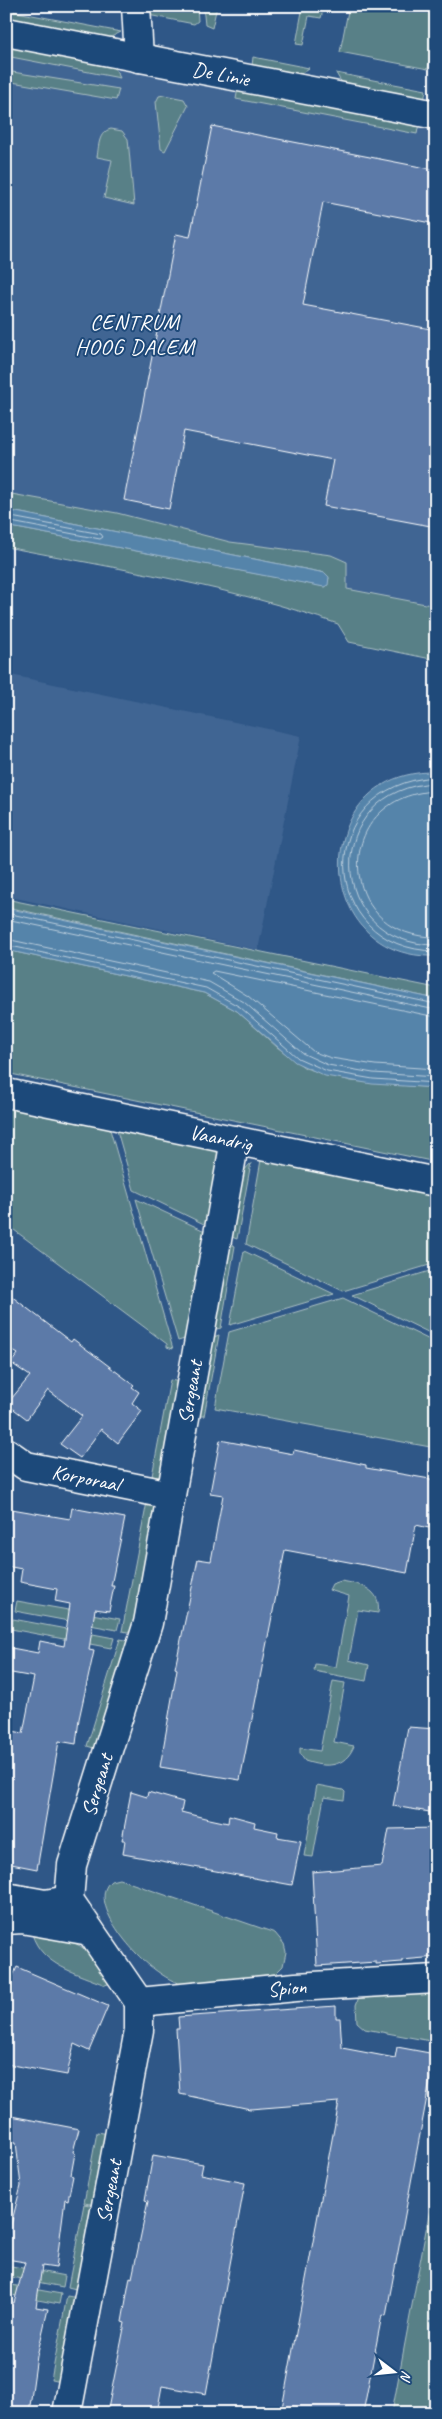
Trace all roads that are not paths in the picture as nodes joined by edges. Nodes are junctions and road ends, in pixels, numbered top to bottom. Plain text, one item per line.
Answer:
1 (136, 6) edge
2 (6, 32) edge
3 (139, 58) junction
4 (436, 115) edge
5 (6, 1093) edge
6 (235, 1140) junction
7 (436, 1182) edge
8 (6, 1452) edge
9 (171, 1495) junction
10 (6, 1897) edge
11 (69, 1900) junction
12 (6, 1920) edge
13 (90, 1931) junction
14 (436, 1979) edge
15 (139, 2002) junction
16 (67, 2413) edge

1 - 3 street
2 - 3 street, De Linie
3 - 4 street, De Linie
5 - 6 street, Vaandrig
6 - 7 street, Vaandrig
6 - 9 street, Sergeant
8 - 9 street, Korporaal
9 - 11 street, Sergeant
10 - 11 street
11 - 13 street
12 - 13 street
13 - 15 street
14 - 15 street, Spion
15 - 16 street, Sergeant

